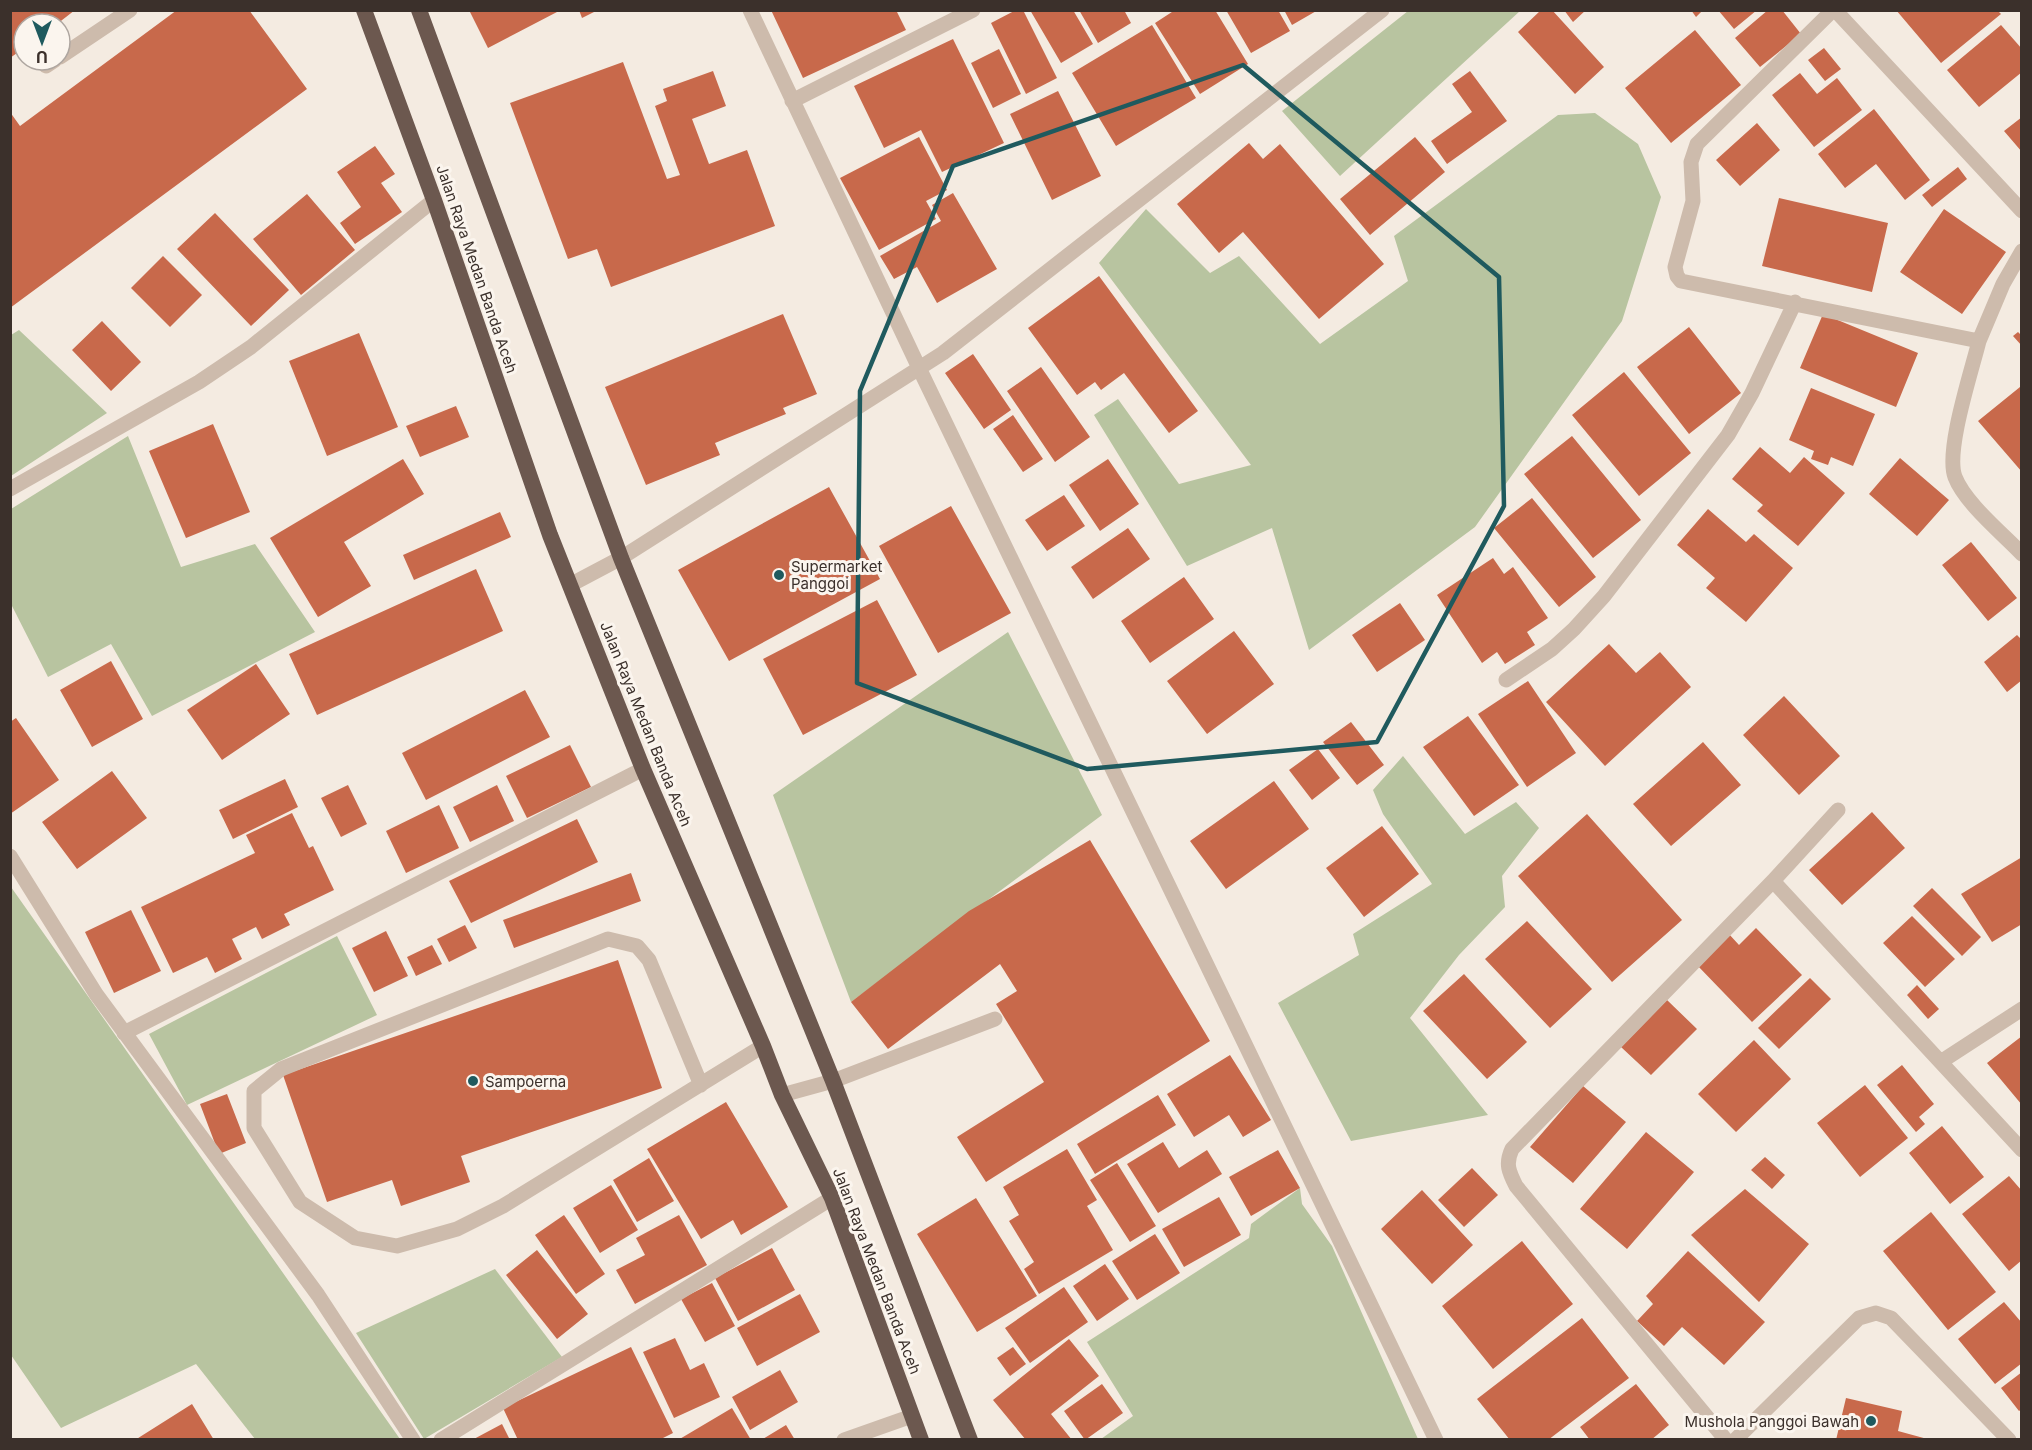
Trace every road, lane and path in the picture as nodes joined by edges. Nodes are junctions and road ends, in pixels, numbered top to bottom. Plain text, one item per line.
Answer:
1 (130, 10) edge
2 (364, 10) edge
3 (419, 10) edge
4 (750, 10) edge
5 (974, 10) edge
6 (1382, 10) edge
7 (1834, 10) edge
8 (72, 49) edge
9 (792, 101) junction
10 (434, 200) junction
11 (2022, 211) edge
12 (2022, 251) edge
13 (1796, 302) junction
14 (1979, 340) junction
15 (920, 370) junction
16 (10, 489) edge
17 (2022, 554) edge
18 (621, 558) junction
19 (570, 585) junction
20 (1506, 680) dead end
21 (643, 769) junction
22 (1838, 810) dead end
23 (10, 856) edge
24 (1773, 880) junction
25 (2022, 1009) edge
26 (995, 1019) dead end
27 (124, 1033) junction
28 (763, 1046) junction
29 (1942, 1061) junction
30 (833, 1082) junction
31 (701, 1085) junction
32 (782, 1095) junction
33 (2022, 1150) edge
34 (832, 1198) junction
35 (912, 1416) junction
36 (413, 1440) edge
37 (441, 1440) edge
38 (844, 1440) edge
39 (921, 1440) edge
40 (970, 1440) edge
41 (1436, 1440) edge
42 (1726, 1440) edge
43 (1735, 1440) edge
44 (2009, 1440) edge

1 - 8 street
2 - 10 highway, Jalan Raya Medan Banda Aceh
3 - 18 highway, Jalan Raya Medan Banda Aceh
4 - 9 street
5 - 9 street
6 - 15 street
7 - 11 street
7 - 13 street
9 - 15 street
10 - 16 street
10 - 19 highway, Jalan Raya Medan Banda Aceh
12 - 14 street
13 - 14 street
13 - 20 street
14 - 17 street
15 - 18 street
15 - 41 street
18 - 19 street
18 - 30 highway, Jalan Raya Medan Banda Aceh
19 - 21 highway, Jalan Raya Medan Banda Aceh
21 - 27 street
21 - 28 highway, Jalan Raya Medan Banda Aceh
22 - 24 street
23 - 27 street
24 - 29 street
24 - 42 street
25 - 29 street
26 - 30 street
27 - 36 street
28 - 31 street
28 - 32 highway, Jalan Raya Medan Banda Aceh
29 - 33 street
30 - 32 street
30 - 40 highway, Jalan Raya Medan Banda Aceh
31 - 31 street
32 - 34 highway, Jalan Raya Medan Banda Aceh
34 - 35 highway, Jalan Raya Medan Banda Aceh
34 - 37 street
35 - 38 street
35 - 39 highway, Jalan Raya Medan Banda Aceh
43 - 44 street

